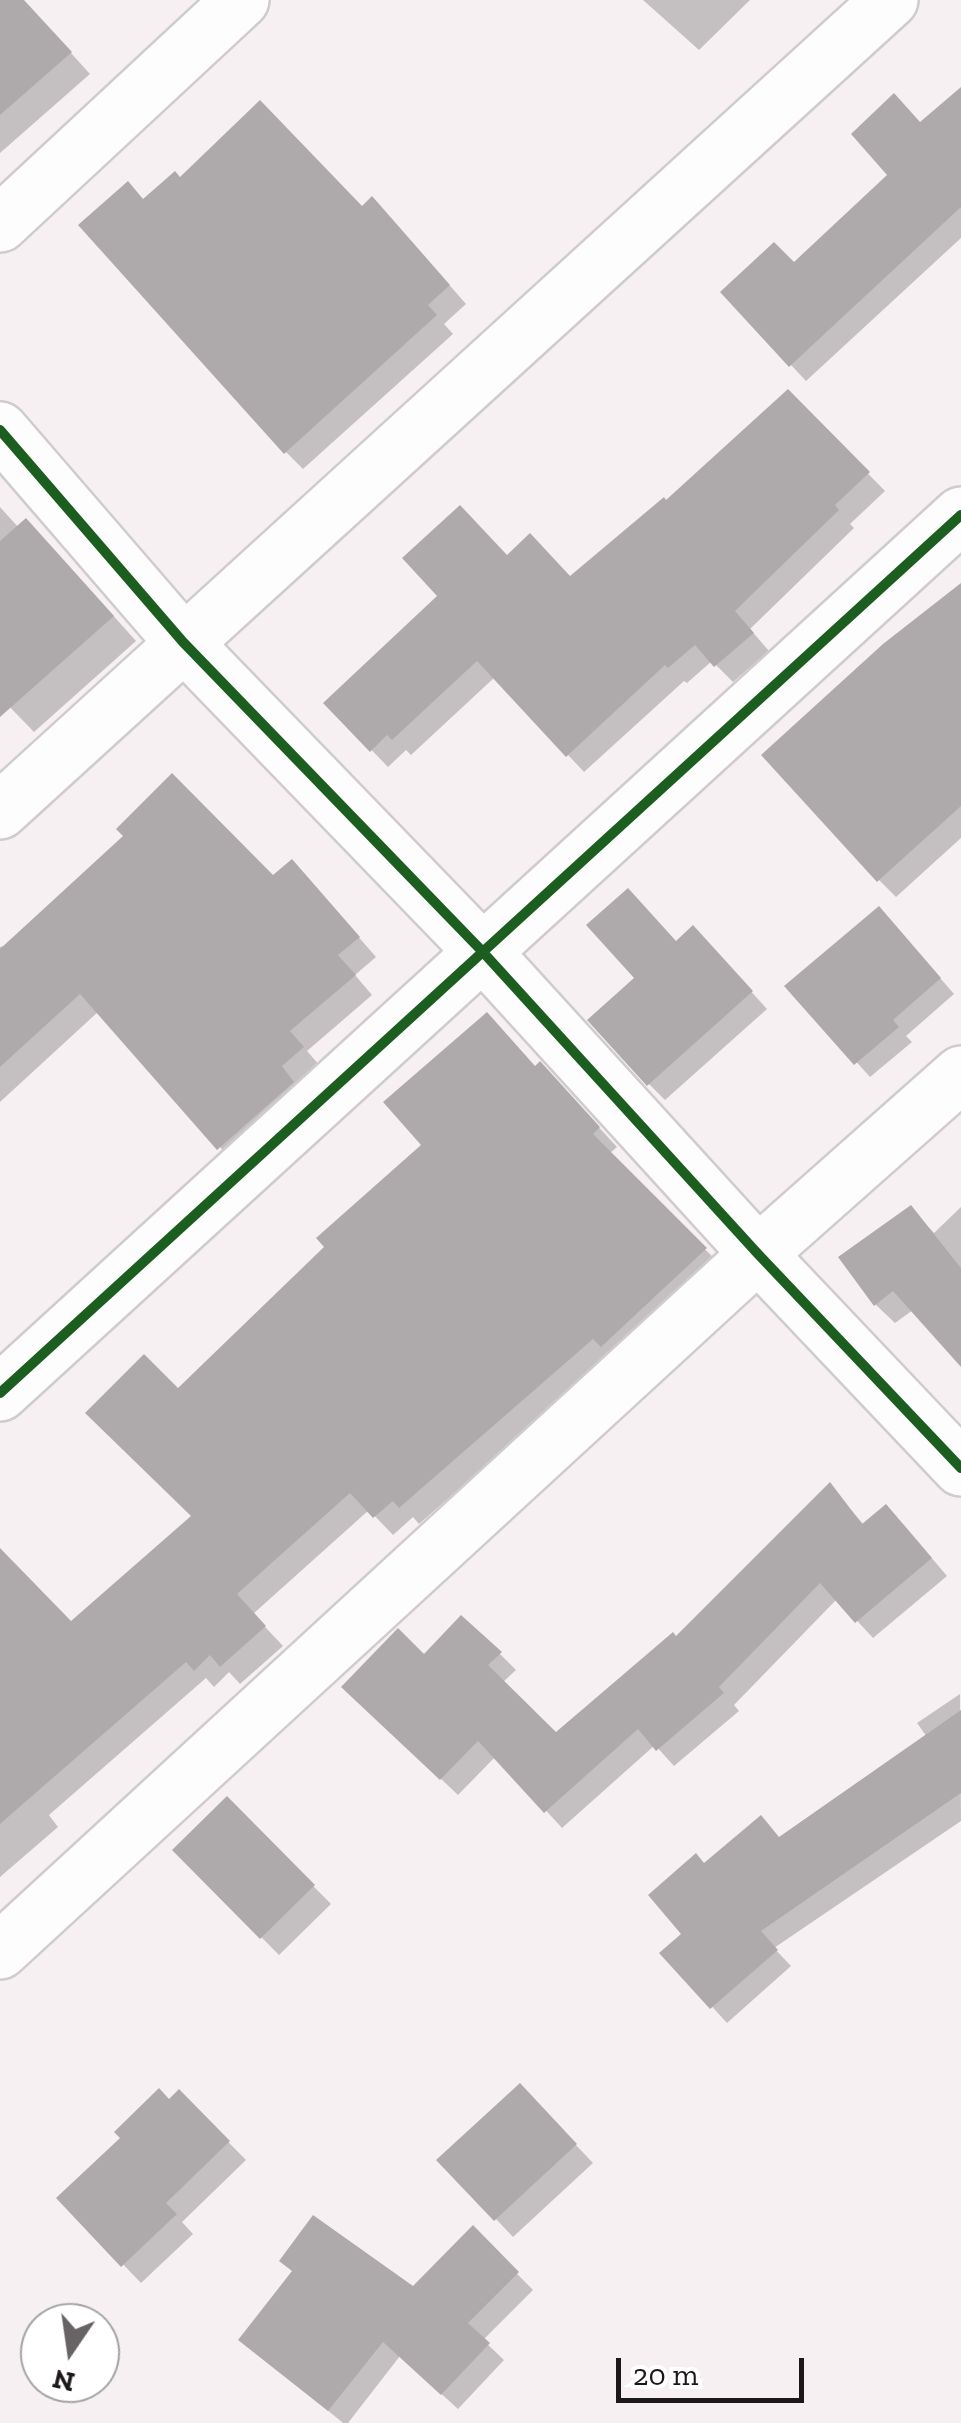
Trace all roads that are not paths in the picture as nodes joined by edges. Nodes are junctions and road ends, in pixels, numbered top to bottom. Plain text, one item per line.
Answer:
1 (241, 0) edge
2 (890, 0) edge
3 (0, 224) edge
4 (0, 430) edge
5 (961, 515) edge
6 (184, 642) junction
7 (0, 811) edge
8 (481, 950) junction
9 (961, 1074) edge
10 (758, 1254) junction
11 (0, 1393) edge
12 (961, 1468) edge
13 (0, 1951) edge

1 - 3 street
2 - 6 street
4 - 6 street
5 - 8 street
6 - 7 street
6 - 8 street
8 - 10 street
8 - 11 street
9 - 10 street
10 - 12 street
10 - 13 street

